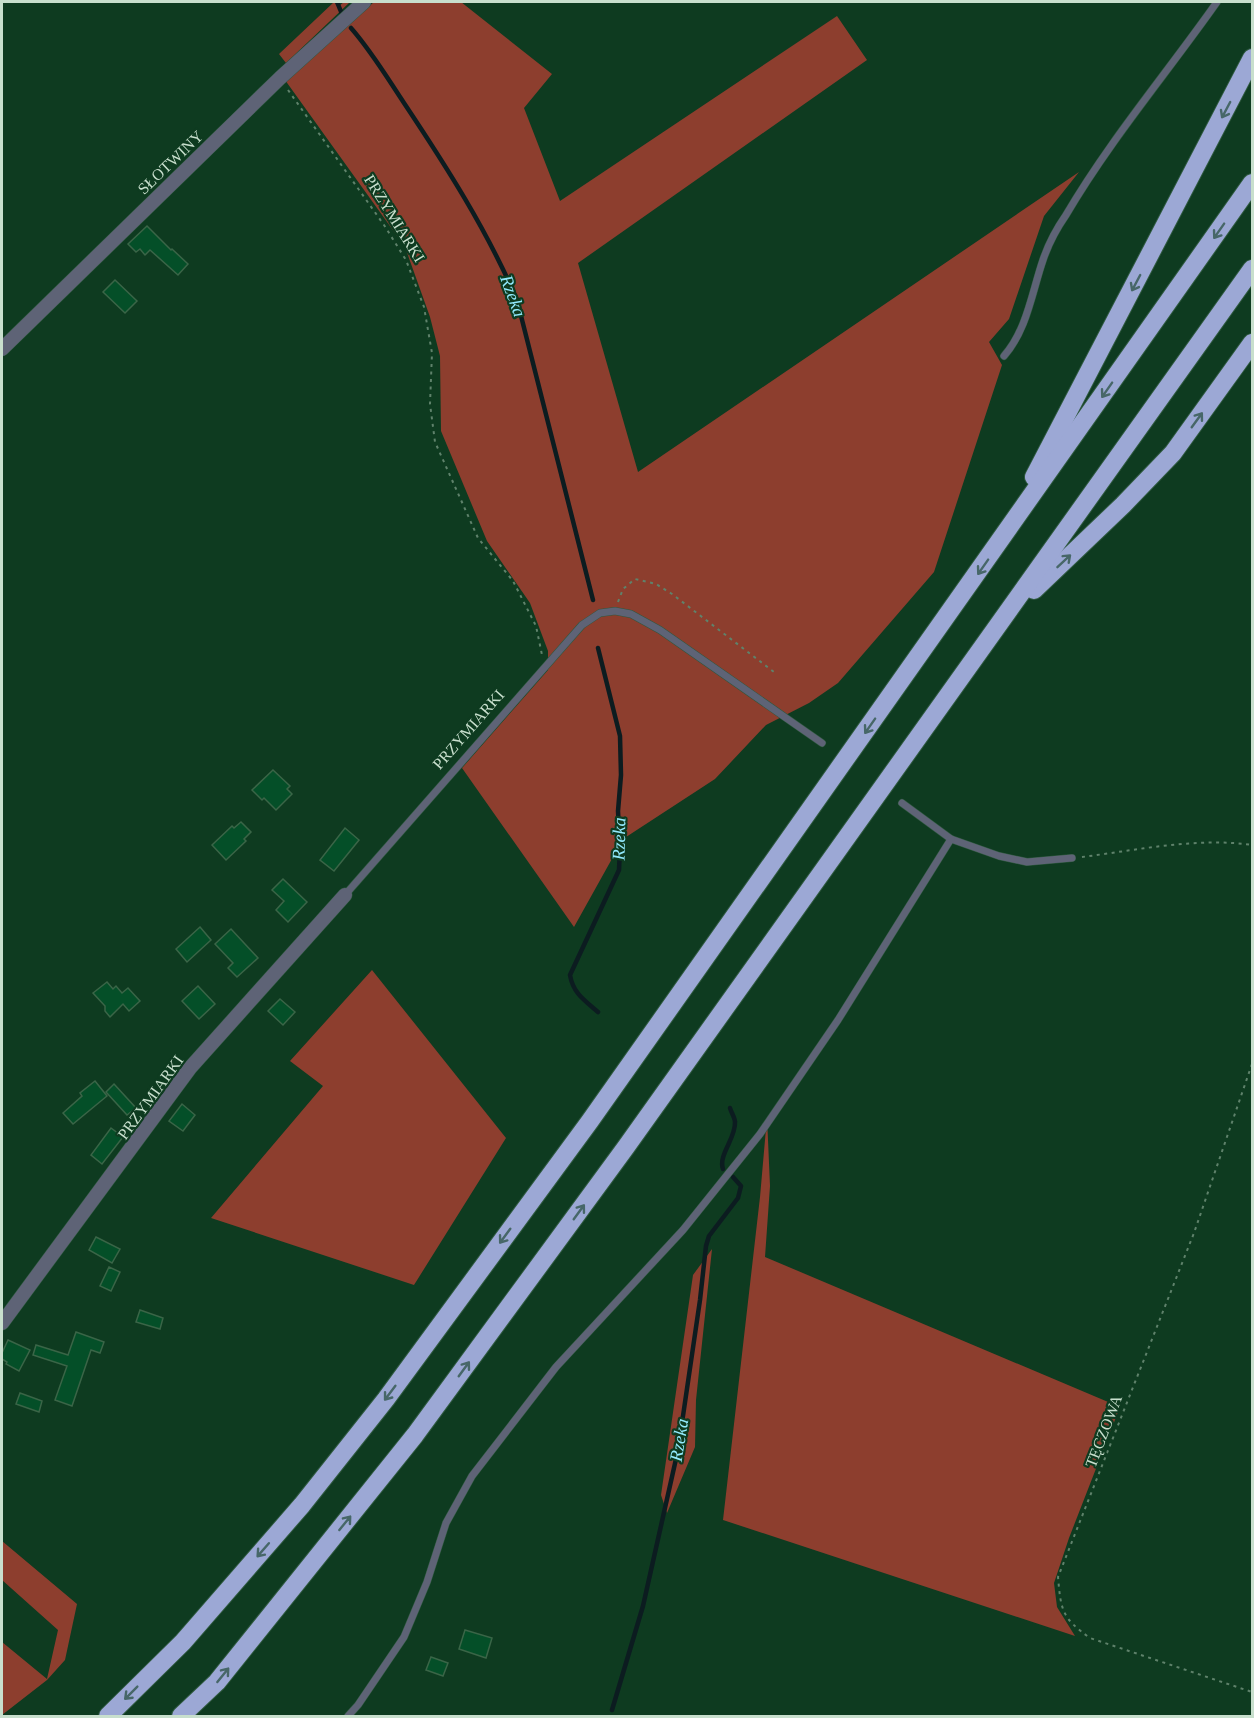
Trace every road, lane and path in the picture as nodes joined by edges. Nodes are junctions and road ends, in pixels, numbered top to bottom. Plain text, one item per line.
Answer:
1 (364, 2) edge
2 (1216, 2) edge
3 (1252, 58) edge
4 (280, 78) junction
5 (1252, 183) edge
6 (1252, 269) edge
7 (1252, 343) edge
8 (2, 349) edge
9 (1004, 356) dead end
10 (997, 547) junction
11 (615, 611) junction
12 (1006, 616) junction
13 (542, 670) junction
14 (774, 672) dead end
15 (822, 743) dead end
16 (902, 802) dead end
17 (951, 839) junction
18 (1252, 845) edge
19 (1072, 858) joint
20 (345, 895) joint
21 (1252, 1064) edge
22 (2, 1323) edge
23 (1252, 1692) edge
24 (108, 1716) edge
25 (181, 1716) edge
26 (348, 1716) edge

1 - 4 street, SŁOTWINY
2 - 9 lane
3 -> 10 highway
4 - 8 street, SŁOTWINY
4 - 13 path, PRZYMIARKI
5 -> 10 highway
6 - 12 highway
12 -> 7 highway
10 -> 24 highway
11 - 13 lane
11 - 14 path
11 - 15 lane
25 -> 12 highway
13 - 20 lane, PRZYMIARKI
16 - 17 lane
17 - 19 lane
17 - 26 lane
18 - 19 path
20 - 22 street, PRZYMIARKI
21 - 23 path, TĘCZOWA

